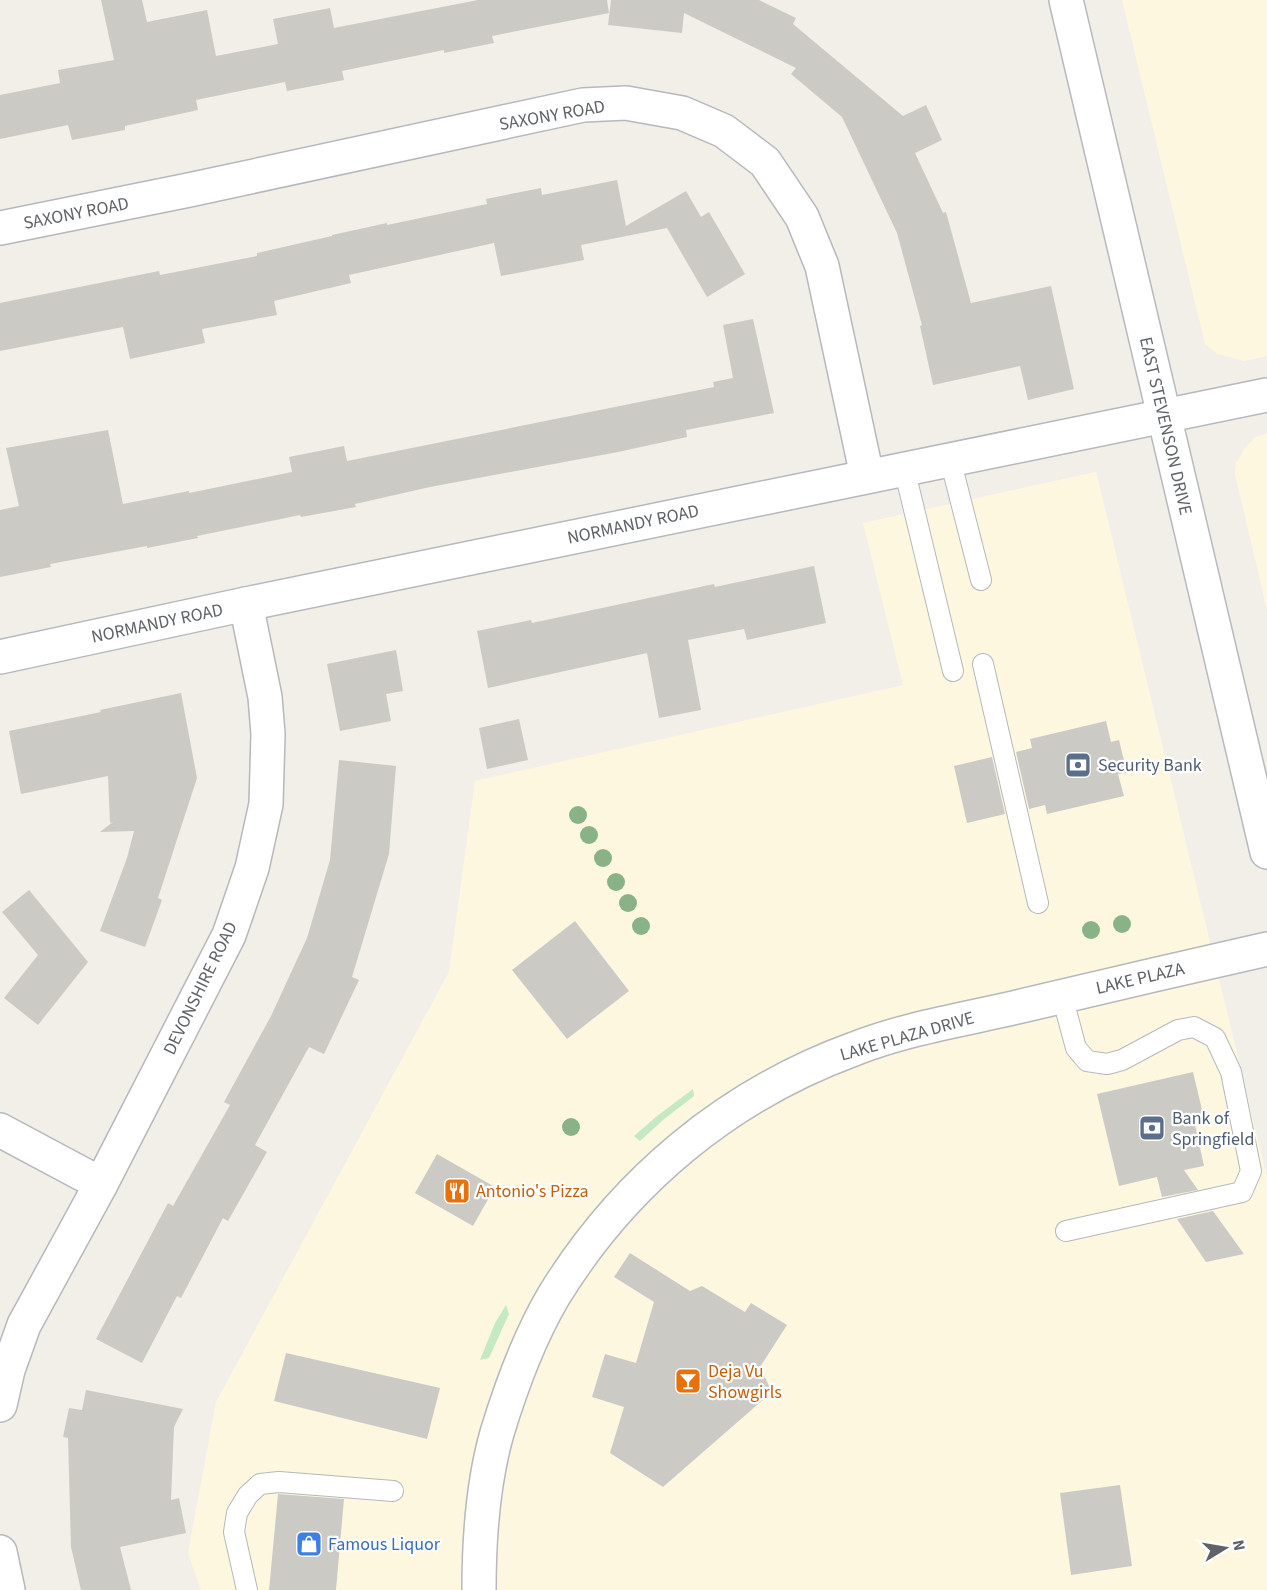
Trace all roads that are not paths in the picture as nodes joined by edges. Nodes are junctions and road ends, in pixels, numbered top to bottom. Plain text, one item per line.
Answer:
1 (1066, 0) edge
2 (0, 228) edge
3 (1267, 395) edge
4 (1164, 416) junction
5 (950, 459) junction
6 (904, 468) junction
7 (867, 476) junction
8 (981, 580) dead end
9 (246, 604) junction
10 (0, 657) edge
11 (983, 664) dead end
12 (953, 671) dead end
13 (1267, 852) edge
14 (1038, 903) dead end
15 (1267, 949) edge
16 (1062, 996) junction
17 (1014, 1008) joint
18 (0, 1130) edge
19 (101, 1184) junction
20 (1066, 1231) dead end
21 (0, 1405) edge
22 (393, 1491) dead end
23 (0, 1552) edge
24 (8, 1590) edge
25 (247, 1590) edge
26 (479, 1590) edge

1 - 4 street, EAST STEVENSON DRIVE
2 - 7 street, SAXONY ROAD
3 - 4 street, NORMANDY ROAD
4 - 5 street, NORMANDY ROAD
4 - 13 street, EAST STEVENSON DRIVE
5 - 6 street, NORMANDY ROAD
5 - 8 lane
6 - 7 street, NORMANDY ROAD
6 - 12 lane
7 - 9 street, NORMANDY ROAD
9 - 10 street, NORMANDY ROAD
9 - 19 street, DEVONSHIRE ROAD
11 - 14 lane
15 - 16 street, LAKE PLAZA
16 - 17 street, LAKE PLAZA
16 - 20 lane
17 - 26 street, LAKE PLAZA DRIVE
18 - 19 street
19 - 21 street, DEVONSHIRE ROAD
22 - 25 lane
23 - 24 street

